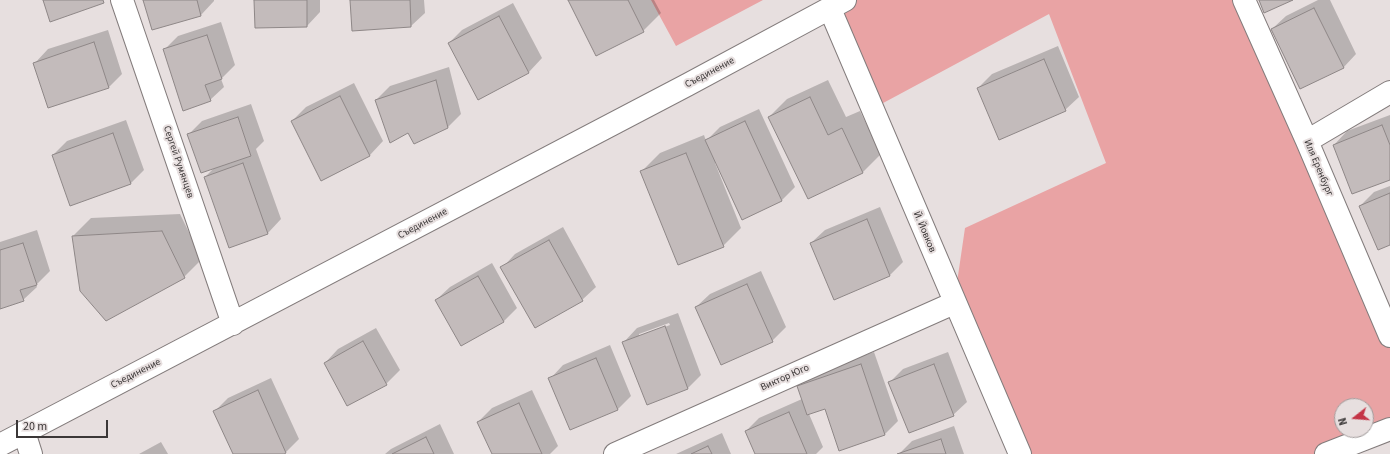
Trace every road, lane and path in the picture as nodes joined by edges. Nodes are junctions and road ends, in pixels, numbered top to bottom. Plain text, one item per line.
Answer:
1 (122, 0) edge
2 (1244, 0) edge
3 (837, 4) edge
4 (1390, 92) edge
5 (1307, 141) junction
6 (954, 303) junction
7 (233, 324) junction
8 (1390, 336) edge
9 (1390, 429) edge
10 (24, 432) junction
11 (0, 445) edge
12 (32, 454) edge
13 (615, 454) edge
14 (1020, 454) edge
15 (1326, 454) edge

1 - 7 street, Сергей Румянцев
2 - 5 street, Иля Еренбург
3 - 6 street, Й. Йовков
3 - 7 street, Съединение
4 - 5 street
5 - 8 street, Иля Еренбург
6 - 13 street, Виктор Юго
6 - 14 street, Й. Йовков
7 - 10 street, Съединение
9 - 15 street
10 - 11 street, Съединение
10 - 12 street

